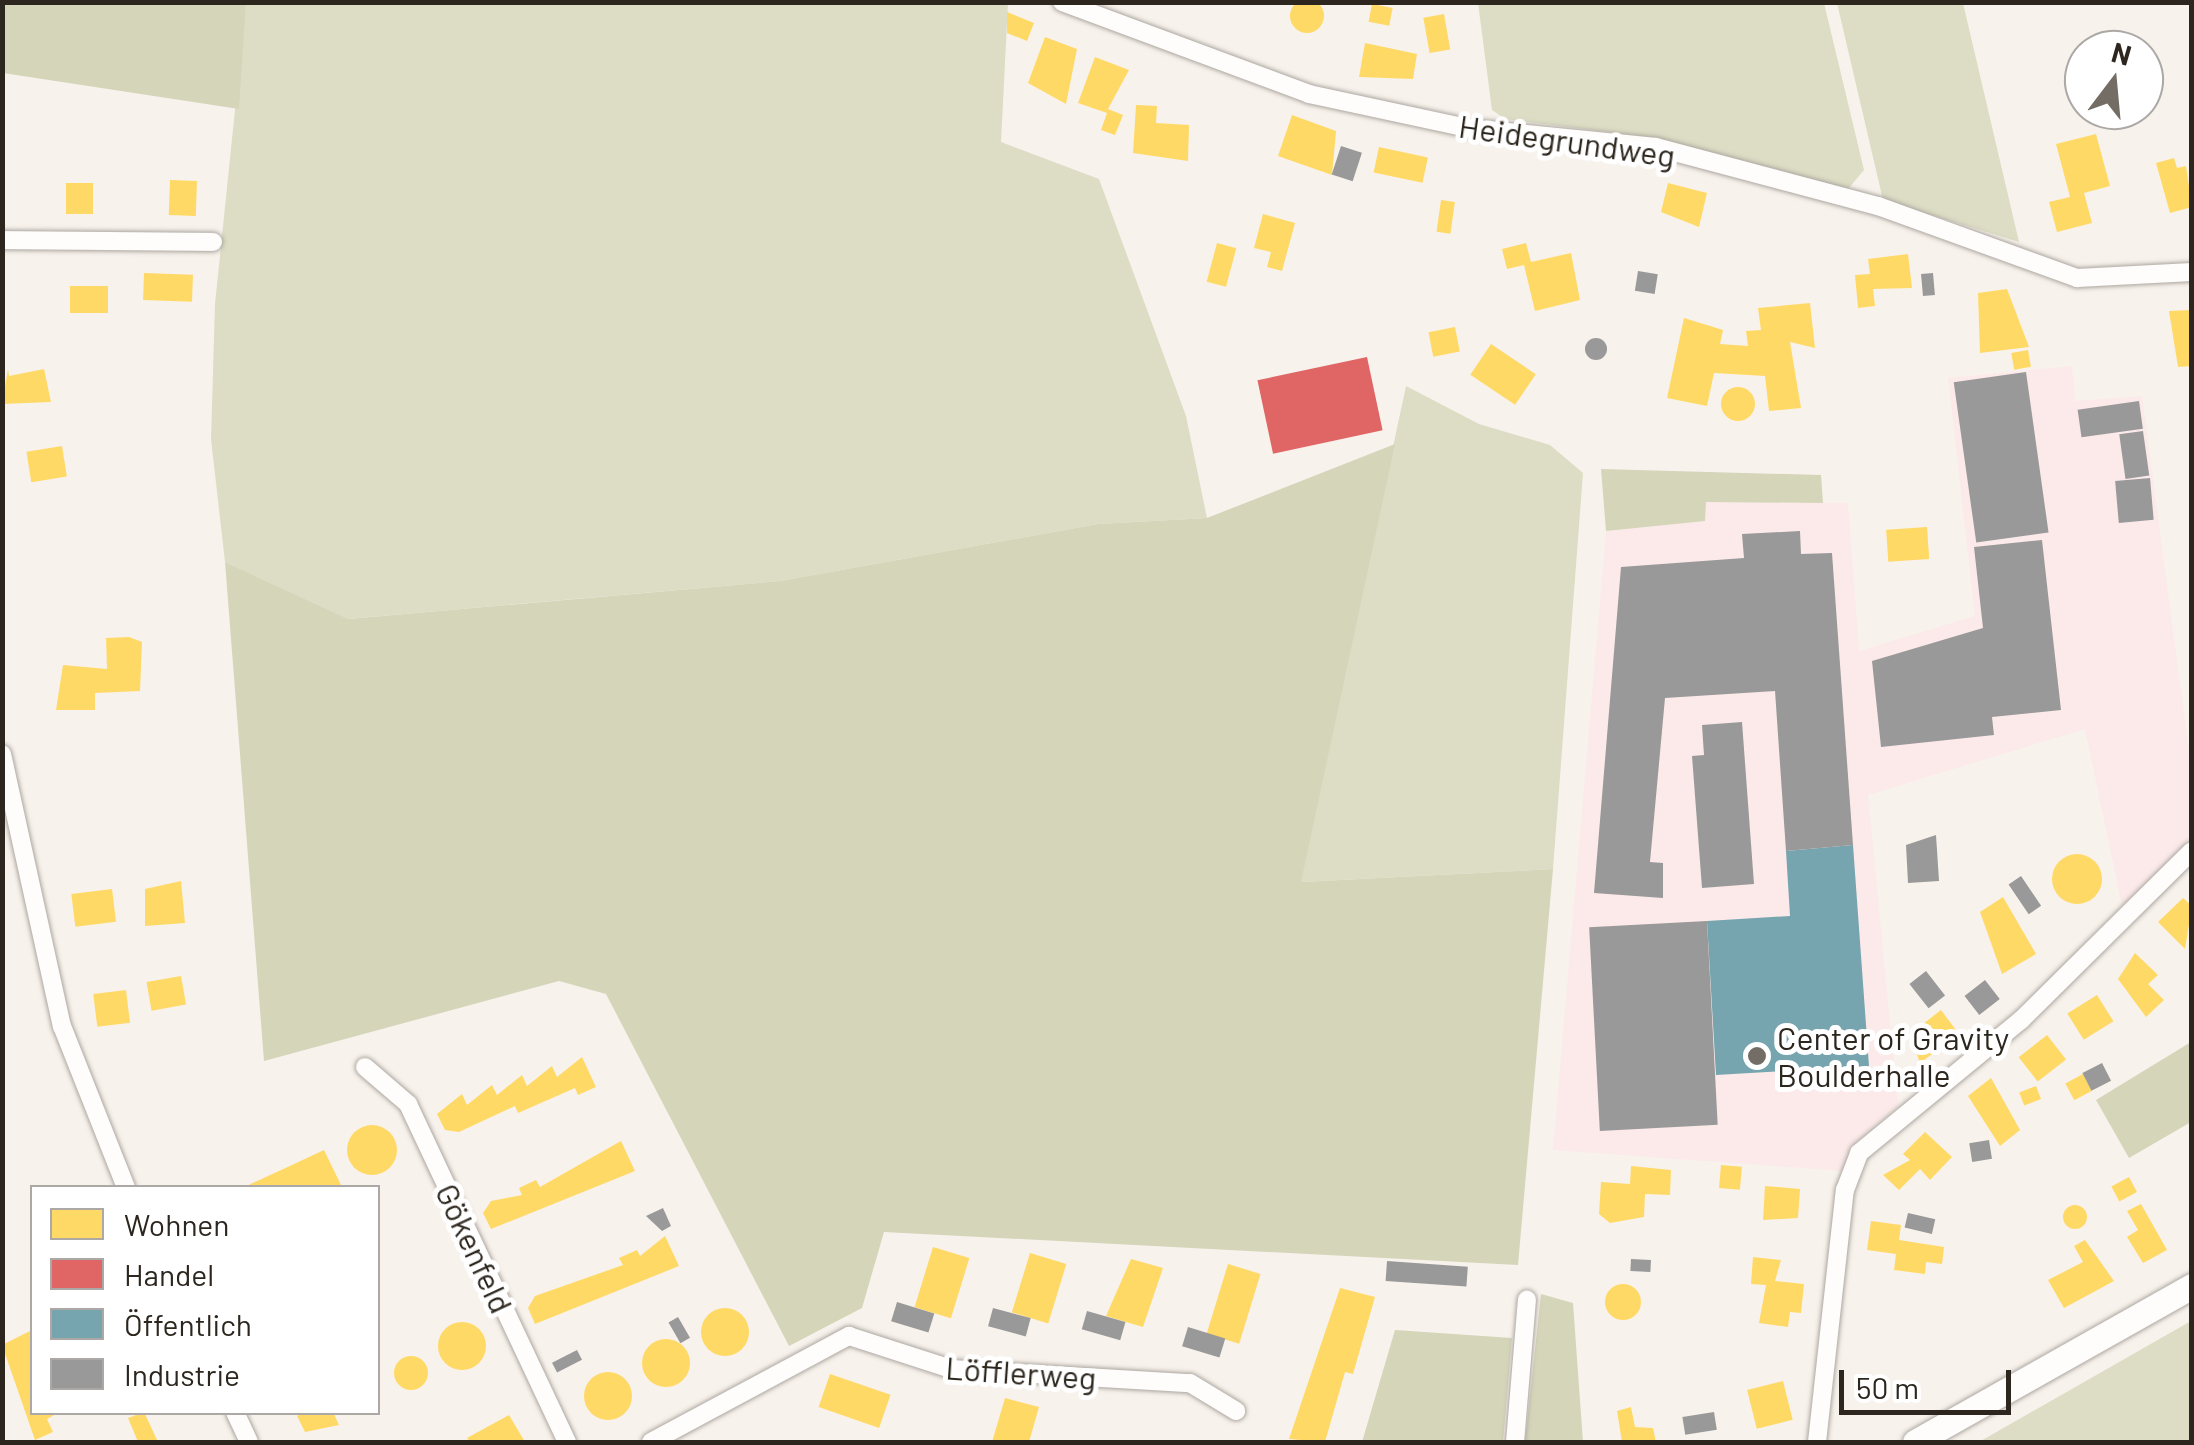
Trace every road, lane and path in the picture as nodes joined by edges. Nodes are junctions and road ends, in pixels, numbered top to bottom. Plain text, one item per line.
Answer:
1 (1062, 2) edge
2 (2, 240) edge
3 (213, 242) dead end
4 (2192, 272) edge
5 (2, 754) edge
6 (10, 825) edge
7 (2192, 851) edge
8 (365, 1068) dead end
9 (123, 1180) edge
10 (2192, 1286) edge
11 (1527, 1300) dead end
12 (1236, 1411) dead end
13 (237, 1415) edge
14 (249, 1442) edge
15 (567, 1442) edge
16 (651, 1442) edge
17 (1516, 1442) edge
18 (1817, 1442) edge
19 (1914, 1442) edge

1 - 4 street, Heidegrundweg
2 - 3 street
5 - 6 street
6 - 9 street
7 - 18 street
8 - 15 street, Gökenfeld
10 - 19 main road
11 - 17 street
12 - 16 street, Löfflerweg
13 - 14 street

